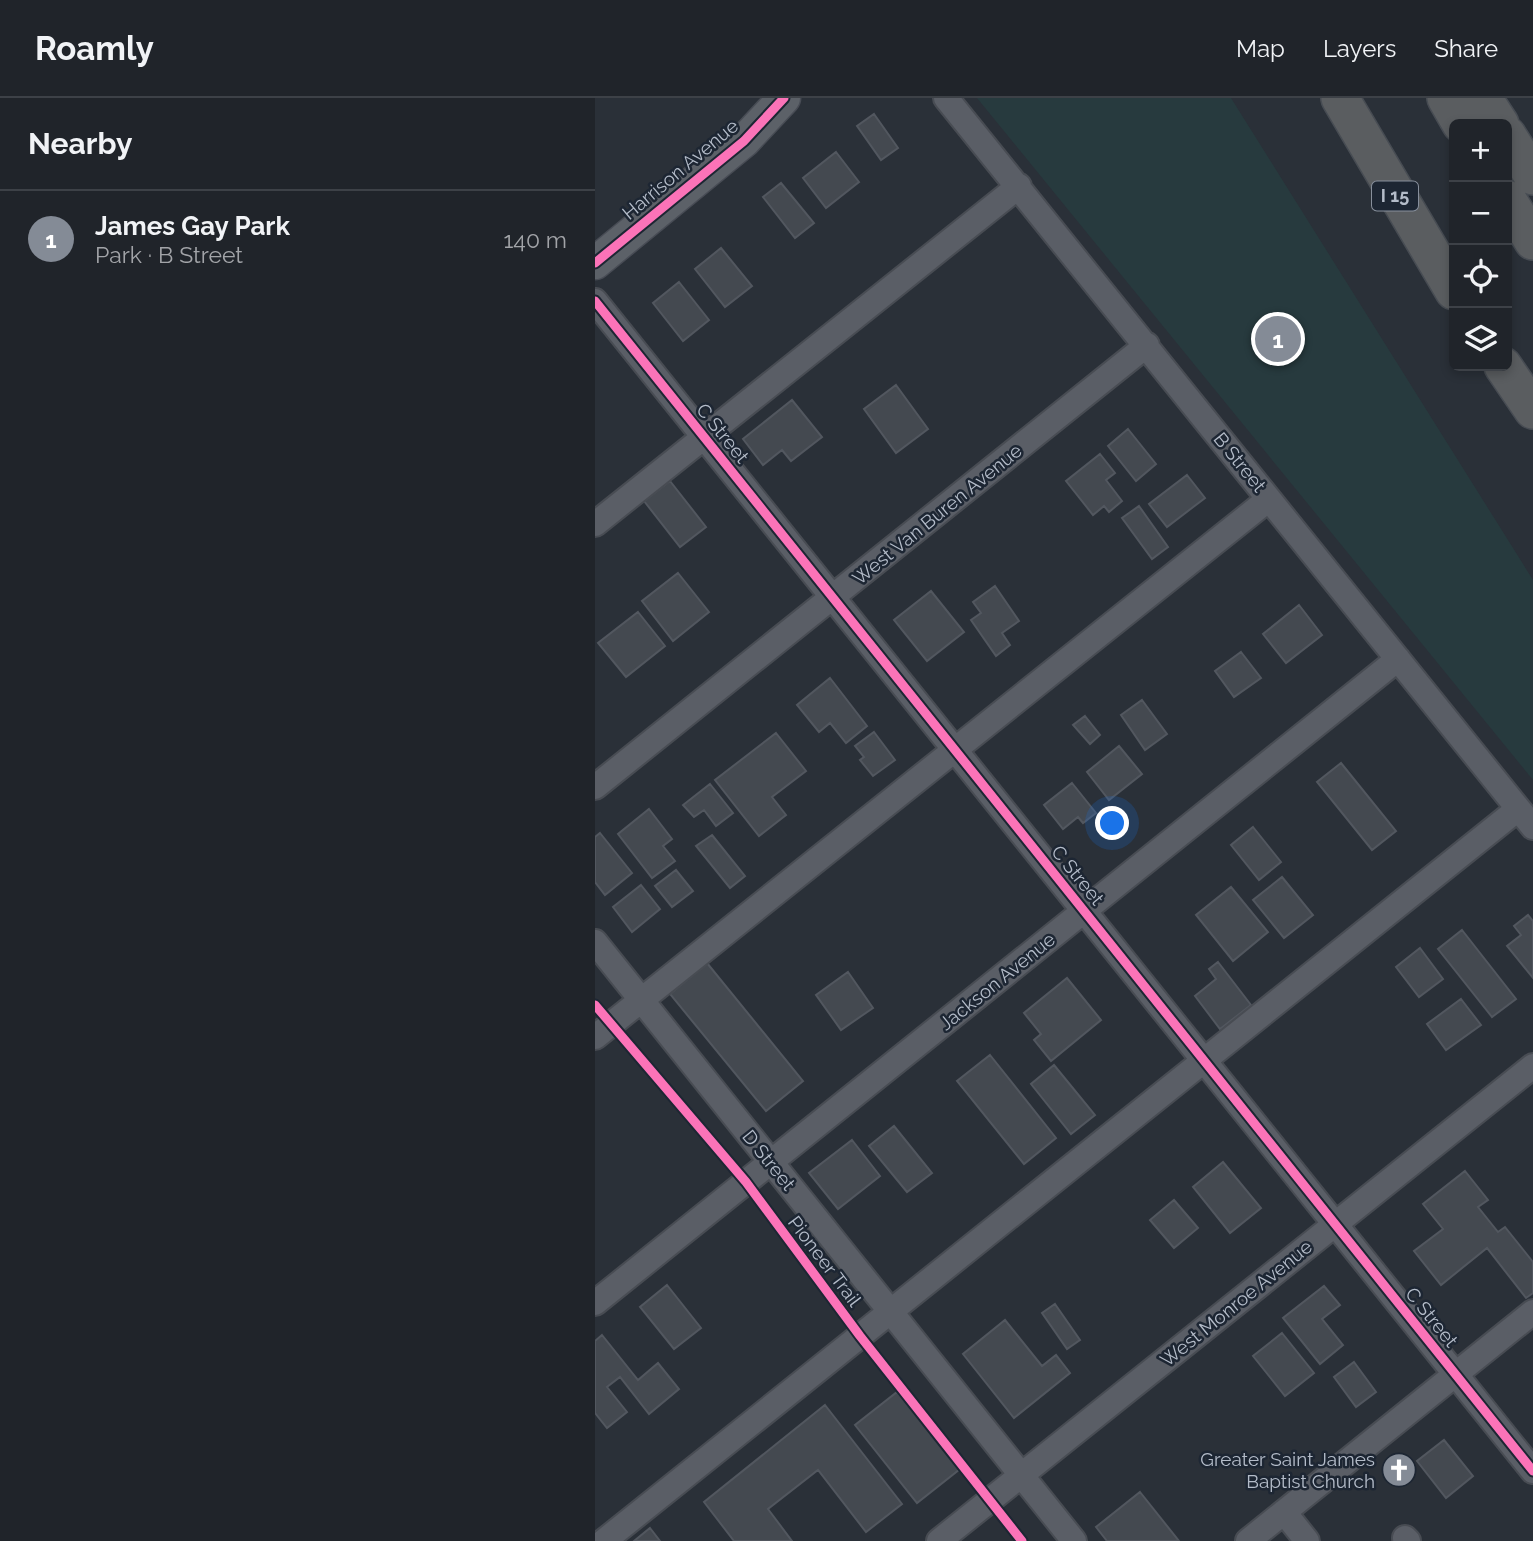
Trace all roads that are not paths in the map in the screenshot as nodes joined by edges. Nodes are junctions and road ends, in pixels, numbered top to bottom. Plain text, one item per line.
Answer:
1 (784, 98) edge
2 (946, 98) edge
3 (1340, 98) edge
4 (1446, 98) edge
5 (1483, 98) edge
6 (1458, 119) edge
7 (1497, 119) edge
8 (1512, 143) edge
9 (1533, 176) edge
10 (1019, 186) junction
11 (1512, 207) edge
12 (1533, 241) edge
13 (595, 263) edge
14 (1449, 283) edge
15 (595, 301) edge
16 (1147, 345) junction
17 (1506, 371) edge
18 (1533, 410) edge
19 (704, 437) junction
20 (1269, 499) junction
21 (595, 524) edge
22 (832, 597) junction
23 (1398, 659) junction
24 (955, 750) junction
25 (595, 787) edge
26 (1526, 818) edge
27 (1084, 911) junction
28 (595, 942) edge
29 (641, 1000) junction
30 (595, 1037) edge
31 (1206, 1062) junction
32 (1533, 1066) edge
33 (771, 1162) junction
34 (1335, 1224) junction
35 (595, 1303) edge
36 (891, 1312) junction
37 (1533, 1312) edge
38 (1455, 1374) junction
39 (1533, 1471) edge
40 (1021, 1475) junction
41 (1284, 1512) junction
42 (604, 1541) edge
43 (939, 1541) edge
44 (1074, 1541) edge
45 (1248, 1541) edge
46 (1307, 1541) edge

1 - 13 main road, Harrison Avenue
2 - 10 street, B Street
3 - 14 highway, I 15
4 - 6 highway
5 - 7 highway
8 - 9 highway
10 - 16 street, B Street
10 - 19 street
11 - 12 highway
15 - 19 street, C Street
16 - 20 street, B Street
16 - 22 street, West Van Buren Avenue
17 - 18 highway
19 - 21 street
19 - 22 street, C Street
20 - 23 street, B Street
20 - 24 street
22 - 24 street, C Street
22 - 25 street, West Van Buren Avenue
23 - 26 street, B Street
23 - 27 street, Jackson Avenue
24 - 27 street, C Street
24 - 29 street
26 - 31 street
27 - 31 street, C Street
27 - 33 street, Jackson Avenue
28 - 29 street, D Street
29 - 30 street
29 - 33 street, D Street
31 - 34 street, C Street
31 - 36 street
32 - 34 street, West Monroe Avenue
33 - 35 street, Jackson Avenue
33 - 36 street, D Street
34 - 38 street, C Street
34 - 40 street, West Monroe Avenue
36 - 40 street, D Street
36 - 42 street
37 - 38 street
38 - 39 street, C Street
38 - 41 street
40 - 43 street, West Monroe Avenue
40 - 44 street, D Street
41 - 45 street
41 - 46 street

